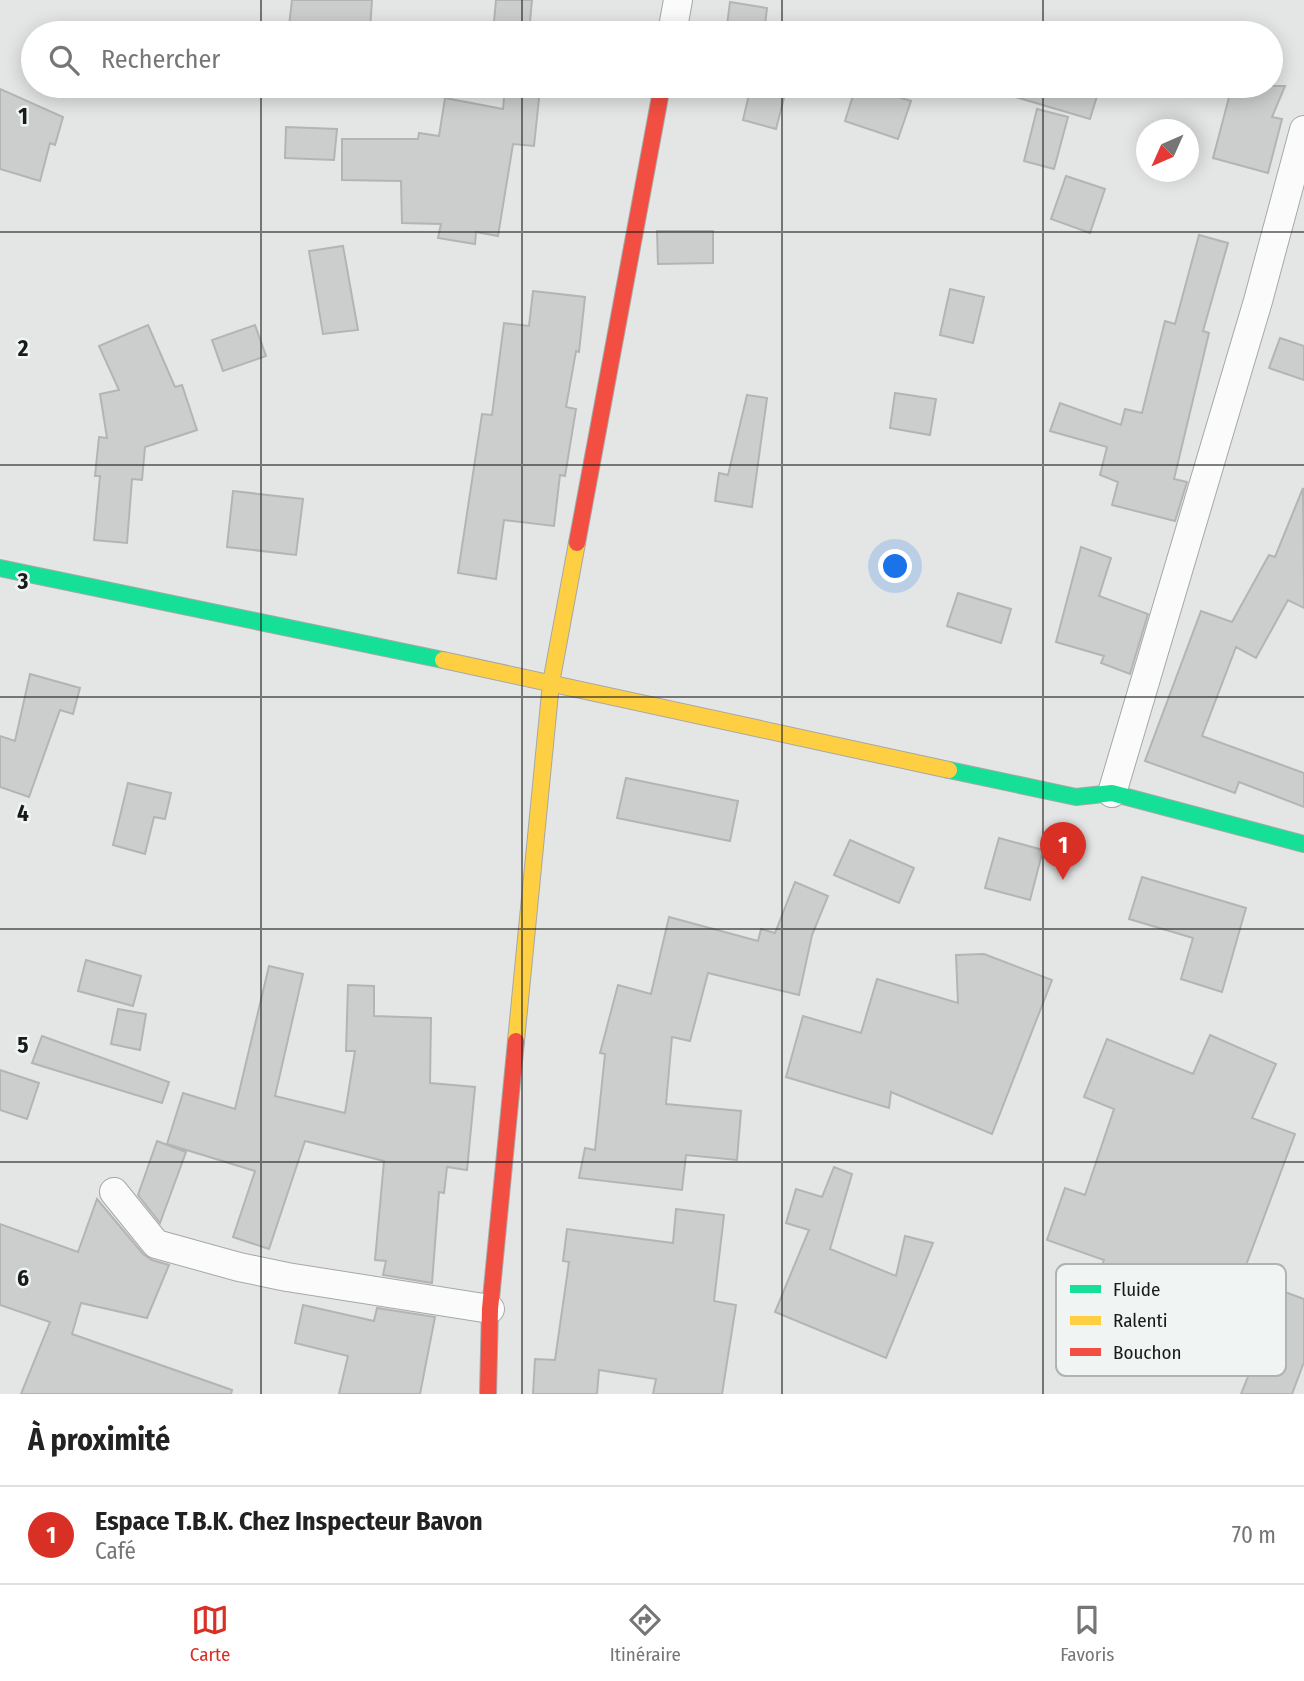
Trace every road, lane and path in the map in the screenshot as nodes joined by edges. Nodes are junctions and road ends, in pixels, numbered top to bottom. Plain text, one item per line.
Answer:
1 (678, 0) edge
2 (674, 21) edge
3 (660, 98) edge
4 (1304, 130) edge
5 (0, 568) edge
6 (551, 682) junction
7 (1112, 793) junction
8 (1304, 844) edge
9 (114, 1192) dead end
10 (490, 1309) junction
11 (488, 1394) edge

1 - 2 street
3 - 6 main road
4 - 7 street
5 - 6 main road
6 - 7 main road
6 - 10 main road
7 - 8 main road
9 - 10 street
10 - 11 main road

